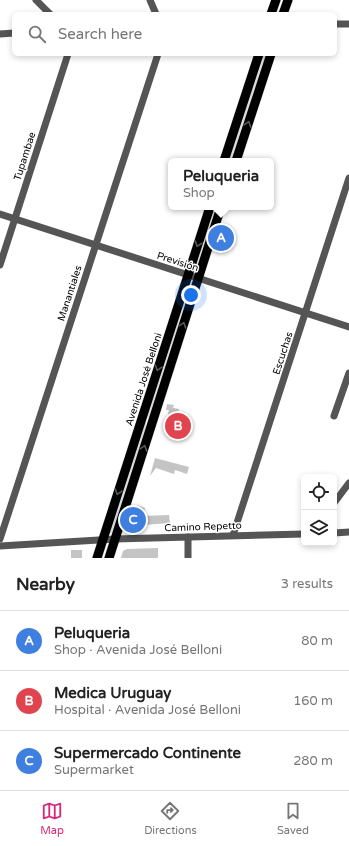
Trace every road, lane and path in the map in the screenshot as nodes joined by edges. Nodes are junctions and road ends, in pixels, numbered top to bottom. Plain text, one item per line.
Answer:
1 (36, 0) edge
2 (150, 0) edge
3 (276, 0) edge
4 (288, 0) edge
5 (48, 12) edge
6 (155, 12) edge
7 (272, 12) edge
8 (285, 12) edge
9 (337, 24) edge
10 (349, 24) edge
11 (12, 33) edge
12 (0, 34) edge
13 (67, 56) edge
14 (157, 56) edge
15 (258, 56) edge
16 (270, 56) edge
17 (225, 158) edge
18 (237, 158) edge
19 (349, 178) edge
20 (209, 210) edge
21 (220, 210) edge
22 (0, 214) edge
23 (15, 219) junction
24 (96, 245) junction
25 (0, 265) edge
26 (188, 275) junction
27 (198, 278) junction
28 (305, 313) junction
29 (349, 327) edge
30 (349, 373) edge
31 (334, 416) dead end
32 (141, 419) junction
33 (152, 422) junction
34 (349, 483) edge
35 (337, 499) edge
36 (349, 532) edge
37 (337, 533) edge
38 (301, 534) edge
39 (233, 535) junction
40 (188, 537) junction
41 (0, 539) edge
42 (115, 539) junction
43 (103, 540) junction
44 (0, 546) edge
45 (97, 558) edge
46 (109, 558) edge
47 (188, 558) edge

1 - 5 street
2 - 6 street
3 - 7 main road
4 - 8 main road
9 - 10 street
11 - 12 street
13 - 23 street, Tupambae
14 - 24 street, Manantiales
15 - 17 main road
18 -> 16 main road
19 - 28 street, Escuchas
20 -> 26 main road, Avenida José Belloni
21 - 27 main road
22 - 23 street, Previsión
23 - 24 street, Previsión
23 - 25 street, Tupambae
24 - 26 street, Previsión
24 - 41 street, Manantiales
26 - 27 street, Previsión
26 -> 32 main road, Avenida José Belloni
27 - 28 street, Previsión
33 -> 27 main road
28 - 29 street, Previsión
28 - 39 street, Escuchas
30 - 31 street
32 - 33 main road
32 -> 43 main road, Avenida José Belloni
42 -> 33 main road
34 - 35 street
36 - 37 street
38 - 39 street, Camino Repetto
39 - 40 street, Camino Repetto
40 - 42 street, Camino Repetto
40 - 47 street
42 - 43 street, Camino Repetto
42 - 46 main road
43 - 44 street, Camino Repetto
43 - 45 main road, Avenida José Belloni

